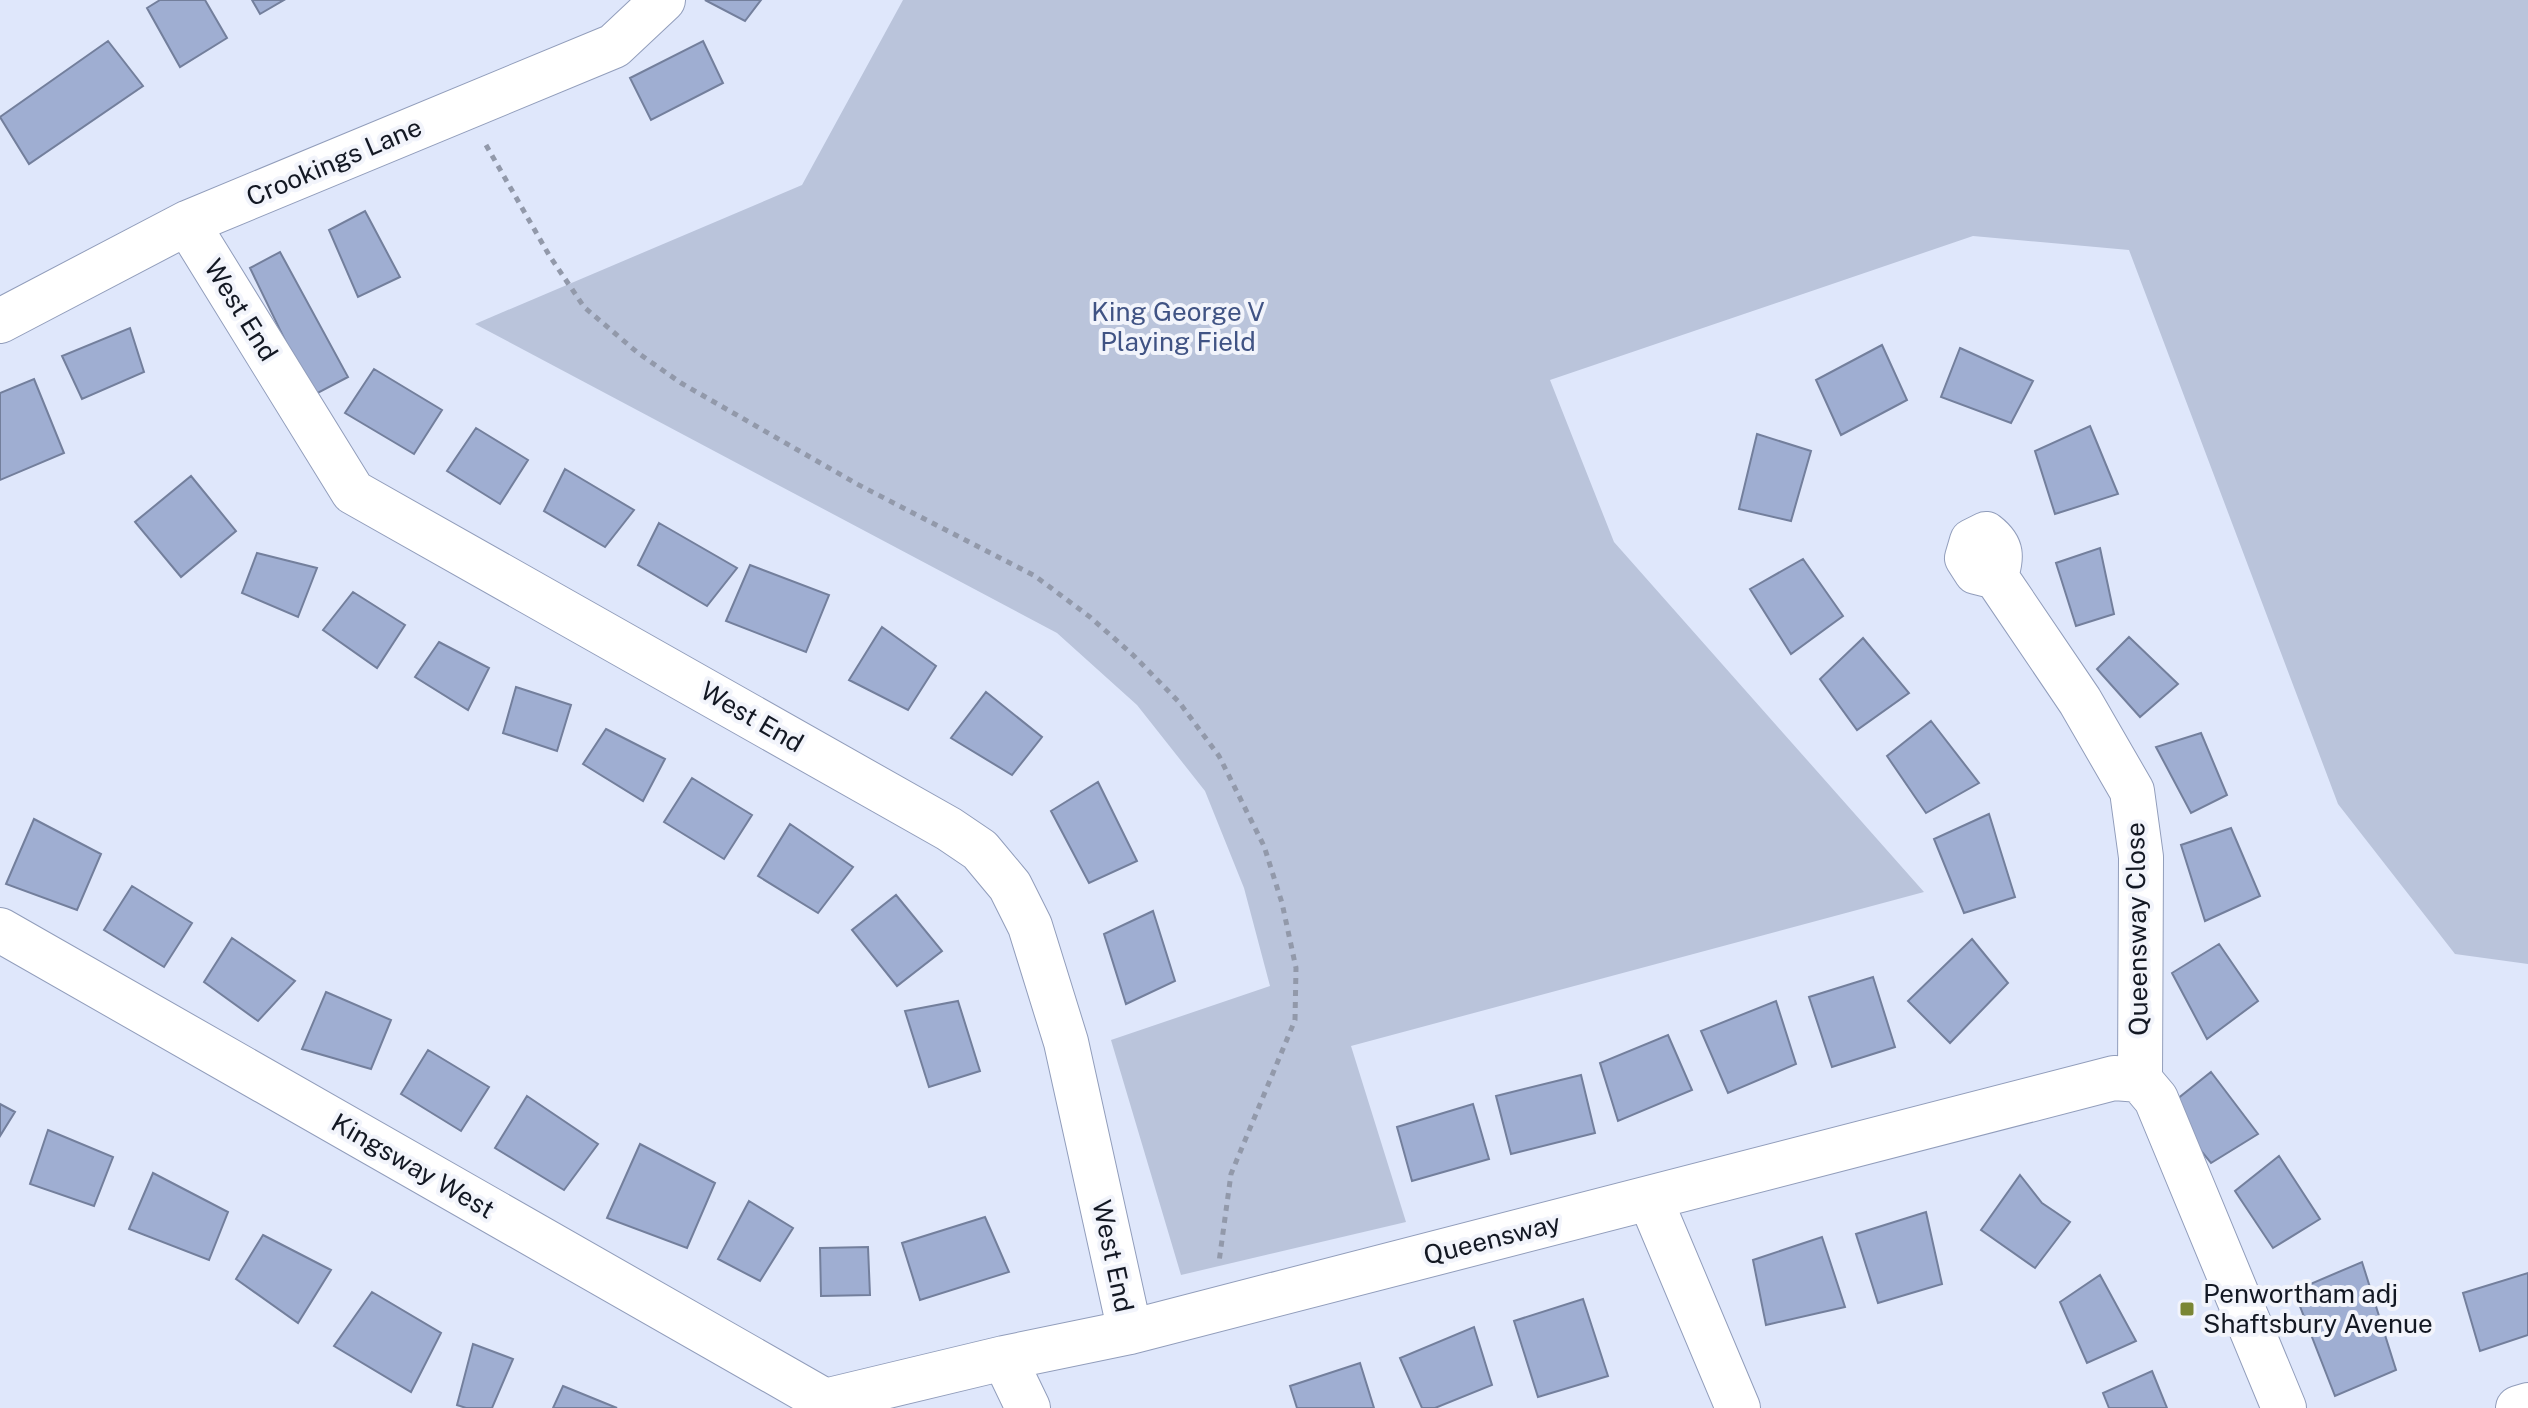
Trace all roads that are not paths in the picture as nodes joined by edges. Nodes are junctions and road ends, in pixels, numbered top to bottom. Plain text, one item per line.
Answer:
1 (663, 0) edge
2 (187, 223) junction
3 (0, 321) edge
4 (1996, 577) dead end
5 (0, 930) edge
6 (2148, 1090) junction
7 (1650, 1199) junction
8 (1130, 1332) junction
9 (1004, 1358) junction
10 (824, 1405) edge
11 (2528, 1405) edge
12 (1028, 1408) edge
13 (1738, 1408) edge
14 (2284, 1408) edge
15 (2518, 1408) edge

1 - 2 street, Crookings Lane
2 - 3 street, Crookings Lane
2 - 8 street, West End
4 - 6 street, Queensway Close
5 - 10 street, Kingsway West
6 - 7 street, Queensway
6 - 14 street
7 - 8 street, Queensway
7 - 13 street
8 - 9 street, Queensway
9 - 10 street, Queensway
9 - 12 street
11 - 15 street

